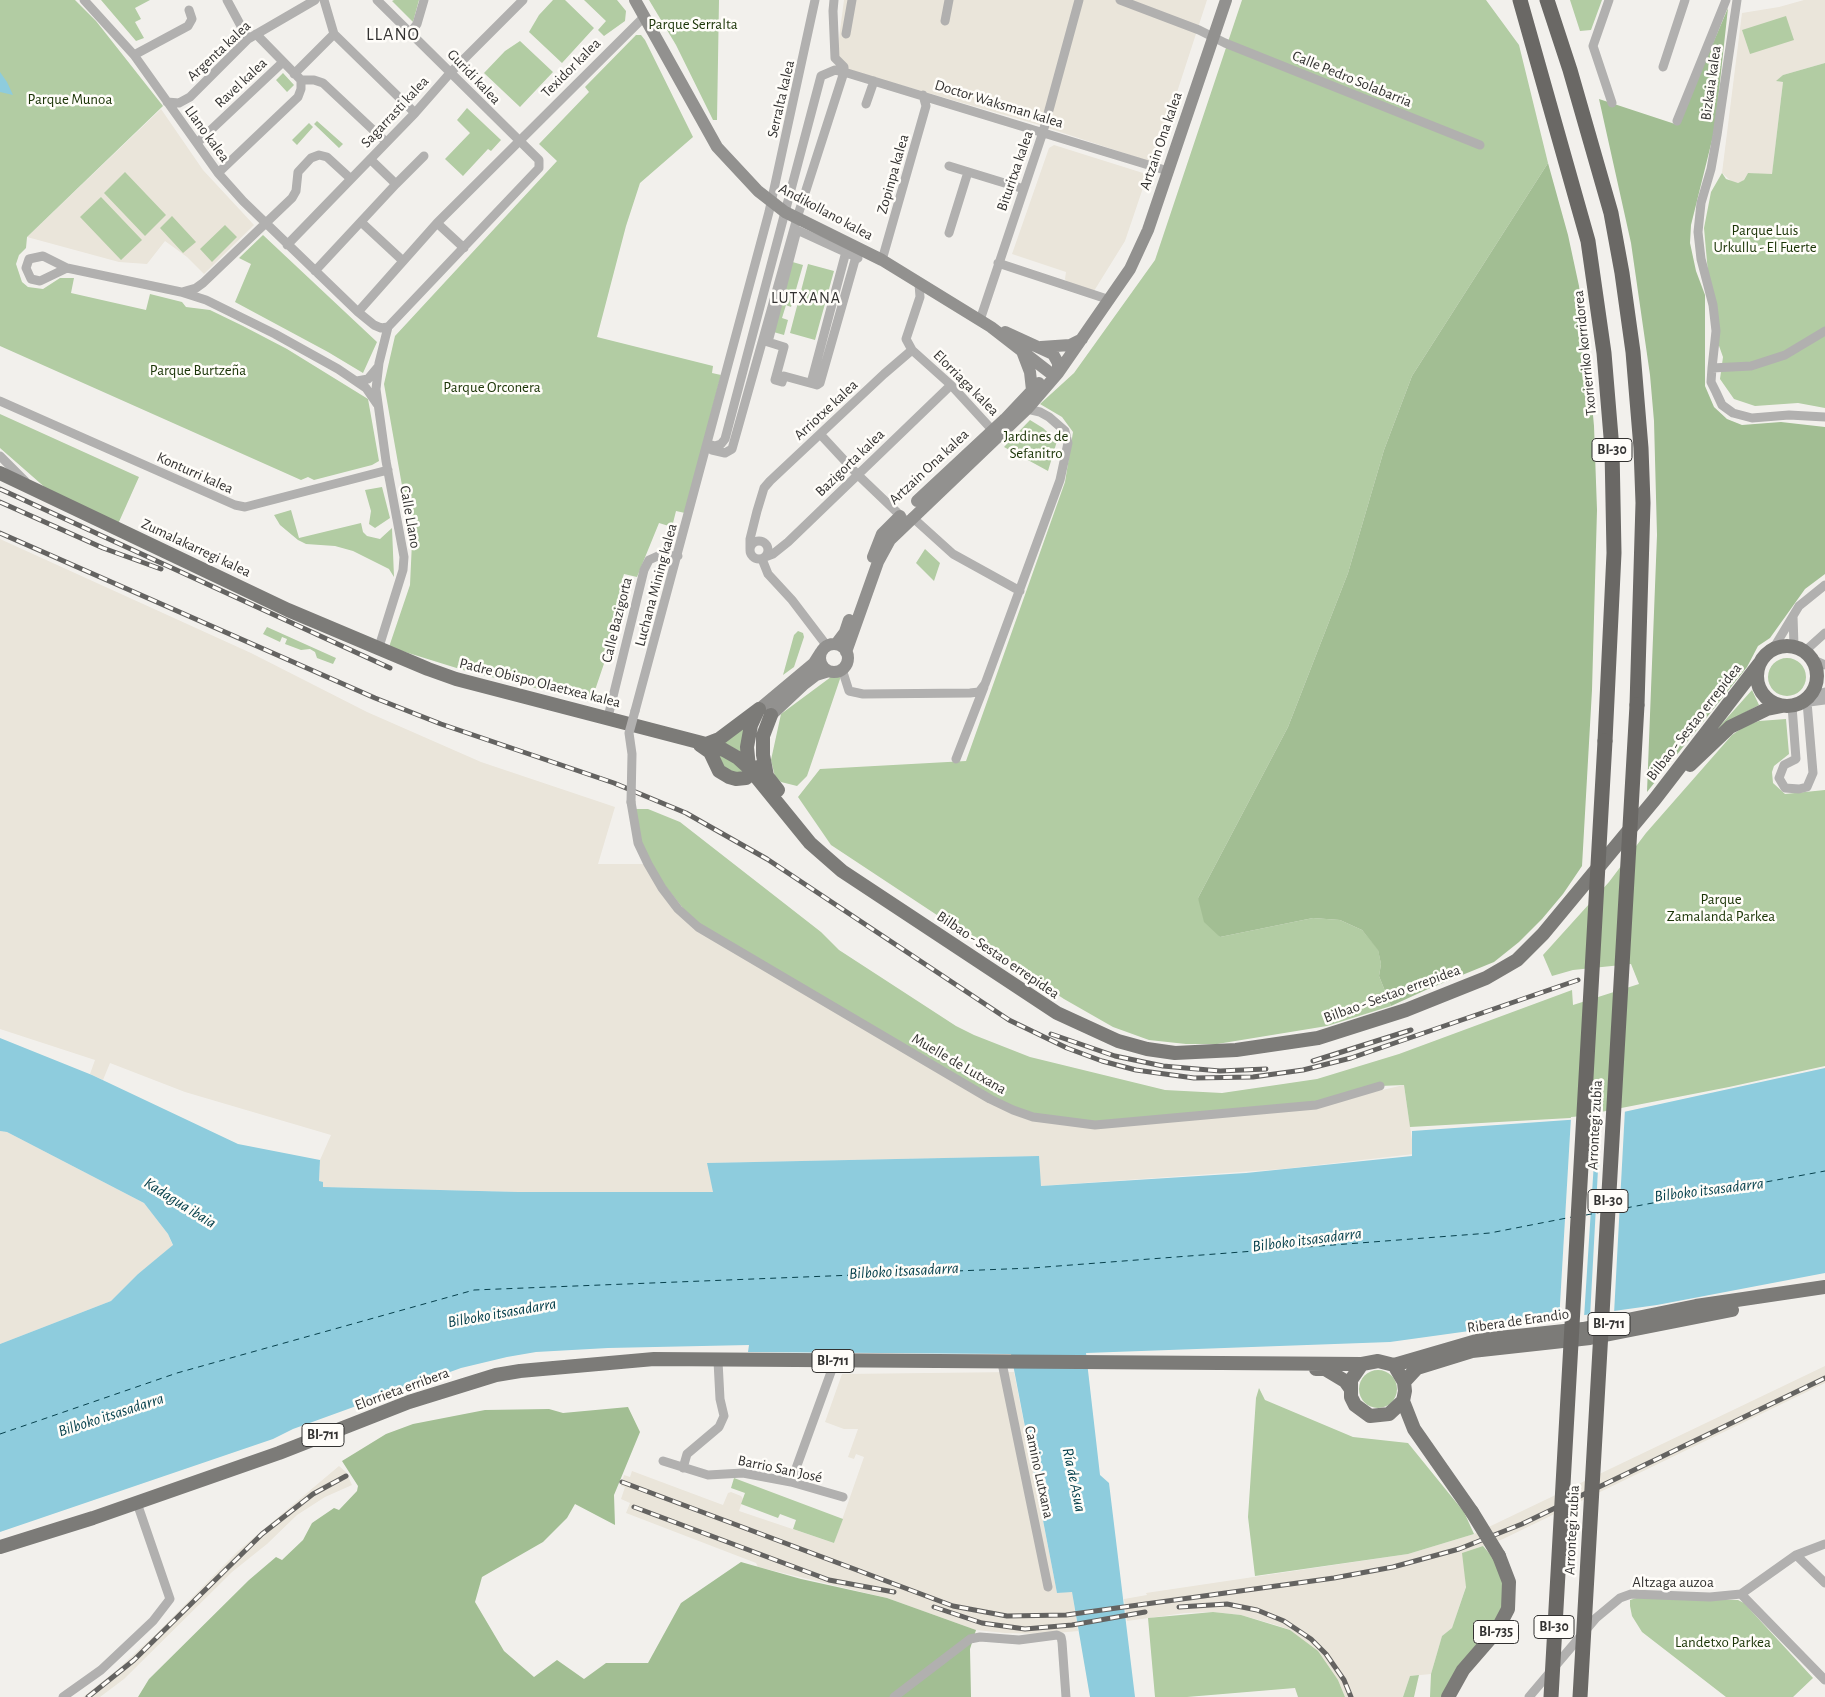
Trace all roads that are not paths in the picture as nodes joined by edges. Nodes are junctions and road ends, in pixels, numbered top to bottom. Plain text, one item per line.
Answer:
1 (227, 0) edge
2 (315, 0) edge
3 (324, 0) edge
4 (377, 0) edge
5 (424, 0) edge
6 (523, 0) edge
7 (635, 0) edge
8 (816, 0) edge
9 (834, 0) edge
10 (852, 0) edge
11 (949, 0) edge
12 (1079, 0) edge
13 (1120, 0) edge
14 (1226, 0) edge
15 (1514, 0) edge
16 (1520, 0) edge
17 (1547, 0) edge
18 (1554, 0) edge
19 (1609, 0) edge
20 (1685, 0) edge
21 (1726, 0) edge
22 (1738, 0) edge
23 (86, 1) edge
24 (189, 10) dead end
25 (645, 16) junction
26 (945, 21) dead end
27 (1554, 22) junction
28 (410, 33) junction
29 (334, 34) junction
30 (846, 34) dead end
31 (252, 36) junction
32 (1213, 37) junction
33 (1531, 38) junction
34 (134, 55) junction
35 (283, 62) junction
36 (1663, 67) dead end
37 (451, 72) junction
38 (844, 72) junction
39 (297, 77) junction
40 (874, 81) junction
41 (924, 95) junction
42 (167, 102) junction
43 (1612, 103) dead end
44 (866, 104) dead end
45 (415, 113) junction
46 (1677, 121) dead end
47 (1043, 132) junction
48 (518, 140) junction
49 (386, 142) junction
50 (197, 143) junction
51 (1480, 145) dead end
52 (424, 156) dead end
53 (370, 159) junction
54 (949, 166) dead end
55 (1168, 171) junction
56 (968, 172) junction
57 (218, 173) junction
58 (351, 179) junction
59 (396, 184) junction
60 (1024, 189) junction
61 (772, 203) junction
62 (785, 212) junction
63 (797, 218) junction
64 (767, 220) junction
65 (361, 222) junction
66 (437, 223) junction
67 (265, 224) junction
68 (780, 229) junction
69 (950, 234) dead end
70 (288, 245) junction
71 (847, 247) junction
72 (464, 248) junction
73 (402, 260) junction
74 (882, 260) junction
75 (998, 263) junction
76 (67, 268) dead end
77 (315, 271) junction
78 (203, 283) junction
79 (924, 291) junction
80 (182, 292) junction
81 (1110, 300) junction
82 (217, 305) junction
83 (358, 312) junction
84 (980, 320) junction
85 (388, 327) junction
86 (991, 327) junction
87 (1825, 331) edge
88 (1083, 339) junction
89 (1041, 347) junction
90 (912, 350) junction
91 (1022, 350) junction
92 (378, 367) junction
93 (1712, 368) junction
94 (1055, 369) junction
95 (357, 381) junction
96 (811, 383) junction
97 (952, 385) junction
98 (1032, 390) junction
99 (0, 401) edge
100 (377, 404) junction
101 (1027, 409) junction
102 (1825, 417) edge
103 (996, 433) junction
104 (820, 434) junction
105 (710, 447) junction
106 (0, 456) edge
107 (0, 468) edge
108 (388, 470) junction
109 (0, 473) edge
110 (858, 474) junction
111 (25, 481) junction
112 (48, 493) junction
113 (907, 518) junction
114 (750, 549) junction
115 (678, 556) junction
116 (763, 558) junction
117 (1825, 585) edge
118 (1020, 591) junction
119 (1793, 616) junction
120 (1825, 633) edge
121 (833, 649) junction
122 (1773, 649) junction
123 (378, 650) junction
124 (1804, 652) junction
125 (1759, 664) junction
126 (1825, 665) edge
127 (829, 671) junction
128 (844, 674) junction
129 (985, 684) junction
130 (1825, 692) edge
131 (1825, 700) edge
132 (1798, 702) junction
133 (765, 712) junction
134 (608, 717) junction
135 (630, 734) joint
136 (1605, 741) joint
137 (701, 742) junction
138 (956, 760) dead end
139 (756, 767) junction
140 (1655, 799) junction
141 (1380, 1086) dead end
142 (1825, 1288) edge
143 (718, 1361) junction
144 (835, 1362) junction
145 (1007, 1362) junction
146 (1178, 1362) junction
147 (1362, 1364) junction
148 (1394, 1365) junction
149 (1404, 1382) junction
150 (1350, 1388) junction
151 (1403, 1401) junction
152 (1389, 1414) junction
153 (1414, 1429) junction
154 (663, 1461) dead end
155 (683, 1468) junction
156 (791, 1482) junction
157 (842, 1497) dead end
158 (136, 1502) junction
159 (1825, 1544) edge
160 (0, 1547) edge
161 (1796, 1555) junction
162 (1825, 1583) edge
163 (1048, 1587) dead end
164 (1741, 1594) junction
165 (1825, 1680) edge
166 (64, 1697) edge
167 (894, 1697) edge
168 (1066, 1697) edge
169 (1448, 1697) edge
170 (1530, 1697) edge
171 (1551, 1697) edge
172 (1580, 1697) edge

1 - 31 street
2 - 31 street, Argenta kalea
3 - 29 street
4 - 28 street, Guridi kalea
5 - 28 street
6 - 37 street, Sagarrasti kalea
7 - 25 main road, Andikollano kalea
8 - 61 street, Serralta kalea
9 - 38 street
10 - 30 street
11 - 26 street
12 - 47 street, Bituritxa kalea
13 - 32 street, Calle Pedro Solabarria
14 - 32 main road, Artzain Ona kalea
15 - 33 highway
16 - 33 highway, Txorierriko korridorea / BI-30
17 - 27 highway, BI-30
18 - 27 highway
19 - 43 street
20 - 36 street
21 - 46 street, Bizkaia kalea
22 - 93 street, Bizkaia kalea
23 - 34 street, Llano kalea
24 - 34 street
25 - 48 street, Texidor kalea
25 - 61 main road, Andikollano kalea
27 - 172 highway, Arrontegi zubia / BI-30, bridge
28 - 37 street, Guridi kalea
29 - 39 street
29 - 45 street
31 - 35 street
31 - 42 street, Argenta kalea
32 - 51 street, Calle Pedro Solabarria
32 - 55 main road, Artzain Ona kalea
33 - 136 highway, Txorierriko korridorea / BI-30
34 - 42 street, Llano kalea
35 - 39 street
35 - 50 street, Ravel kalea
37 - 45 street, Sagarrasti kalea
37 - 48 street, Guridi kalea
38 - 40 street, Doctor Waksman kalea
38 - 62 street, Doctor Waksman kalea
38 - 63 street
39 - 49 street
39 - 57 street
40 - 41 street, Doctor Waksman kalea
40 - 44 street
41 - 47 street, Doctor Waksman kalea
41 - 74 street, Zopinpa kalea
42 - 50 street, Llano kalea
45 - 49 street, Sagarrasti kalea
47 - 55 street, Doctor Waksman kalea
47 - 60 street, Bituritxa kalea
48 - 66 street, Texidor kalea
48 - 72 street
49 - 53 street, Sagarrasti kalea
50 - 57 street, Llano kalea
52 - 59 street
53 - 58 street, Sagarrasti kalea
53 - 59 street
54 - 56 street
55 - 81 main road, Artzain Ona kalea
56 - 60 street
56 - 69 street
57 - 67 street, Llano kalea
58 - 67 street
58 - 70 street, Sagarrasti kalea
59 - 65 street
60 - 75 street, Bituritxa kalea
61 - 62 main road, Andikollano kalea
61 - 64 street, Luchana Mining kalea
62 - 63 main road, Andikollano kalea
62 - 68 street
63 - 71 main road, Andikollano kalea
63 - 105 street
64 - 68 street
64 - 105 street, Luchana Mining kalea
65 - 73 street
65 - 77 street
66 - 72 street
66 - 73 street, Texidor kalea
67 - 70 street, Llano kalea
67 - 78 street
68 - 105 street
70 - 77 street, Llano kalea
71 - 74 main road, Andikollano kalea
71 - 96 street
71 - 96 street
71 - 96 street
72 - 85 street
73 - 83 street, Texidor kalea
74 - 79 main road, Andikollano kalea
75 - 81 street
75 - 84 street, Bituritxa kalea
76 - 80 street
77 - 83 street, Llano kalea
78 - 80 street
78 - 82 street
79 - 84 main road, Andikollano kalea
79 - 90 street
80 - 82 street
81 - 88 main road, Artzain Ona kalea
82 - 95 street
83 - 85 street, Llano kalea
84 - 86 main road, Andikollano kalea
85 - 92 street
86 - 89 main road
86 - 91 main road, Andikollano kalea
87 - 93 street
88 - 89 main road
88 - 94 main road, Artzain Ona kalea
89 - 94 main road
90 - 97 street, Elorriaga kalea
90 - 104 street, Arriotxe kalea
91 - 94 main road, Andikollano kalea
91 - 98 main road
92 - 95 street
92 - 100 street
93 - 102 street, Bizkaia kalea
94 - 98 main road, Artzain Ona kalea
94 - 101 main road, Artzain Ona kalea
95 - 100 street
97 - 103 street, Elorriaga kalea
97 - 110 street, Bazigorta kalea
98 - 103 main road, Artzain Ona kalea
99 - 108 street, Konturri kalea
100 - 108 street, Calle Llano
101 - 103 main road, Artzain Ona kalea
101 - 118 street
103 - 113 main road, Artzain Ona kalea
104 - 110 street
104 - 114 street, Arriotxe kalea
105 - 115 street, Luchana Mining kalea
106 - 111 street
107 - 111 main road
108 - 123 street, Calle Llano
109 - 112 main road, Zumalakarregi kalea
110 - 113 street
110 - 116 street, Bazigorta kalea
111 - 112 main road
112 - 123 main road, Zumalakarregi kalea
113 - 118 street
113 - 121 main road, Artzain Ona kalea
114 - 116 street
114 - 116 street
115 - 134 street, Calle Bazigorta
115 - 135 street, Luchana Mining kalea, bridge
116 - 121 street
117 - 119 street
118 - 129 street
119 - 122 street
119 - 124 street
120 - 124 street
121 - 127 main road
121 - 128 main road
121 - 133 main road, Artzain Ona kalea
122 - 124 main road
122 - 125 main road
123 - 134 main road, Padre Obispo Olaetxea kalea
124 - 126 street
124 - 132 main road
125 - 132 main road
125 - 140 main road, Bilbao - Sestao errepidea
127 - 128 main road
127 - 133 main road
128 - 129 street
129 - 138 street
130 - 132 street
131 - 132 street
132 - 132 street
132 - 140 main road, Bilbao - Sestao errepidea
133 - 137 main road
133 - 139 main road
134 - 137 main road, Padre Obispo Olaetxea kalea
135 - 141 street, Muelle de Lutxana, bridge
136 - 171 highway, Arrontegi zubia / BI-30, bridge
137 - 139 main road, Padre Obispo Olaetxea kalea
137 - 139 main road
139 - 140 main road, Bilbao - Sestao errepidea
142 - 148 main road, Ribera de Erandio / BI-711
142 - 149 main road, Ribera de Erandio / BI-711
143 - 144 main road, BI-711
143 - 155 street
143 - 158 main road, Elorrieta erribera / BI-711
144 - 145 main road, BI-711
144 - 156 street
145 - 146 main road, BI-711
145 - 163 street, Camino Lutxana
146 - 147 main road, BI-711
146 - 150 main road, BI-711
147 - 148 main road, BI-711
147 - 150 main road
148 - 149 main road
149 - 151 main road
150 - 152 main road, BI-711
151 - 152 main road
151 - 153 main road
152 - 153 main road
153 - 169 main road, BI-735, bridge
154 - 155 street, Barrio San José
155 - 156 street, Barrio San José
156 - 157 street, Barrio San José
158 - 160 main road, Elorrieta erribera / BI-711
158 - 166 street
159 - 161 street
161 - 162 street
161 - 164 street
164 - 165 street
164 - 170 street, Altzaga auzoa
167 - 168 street

